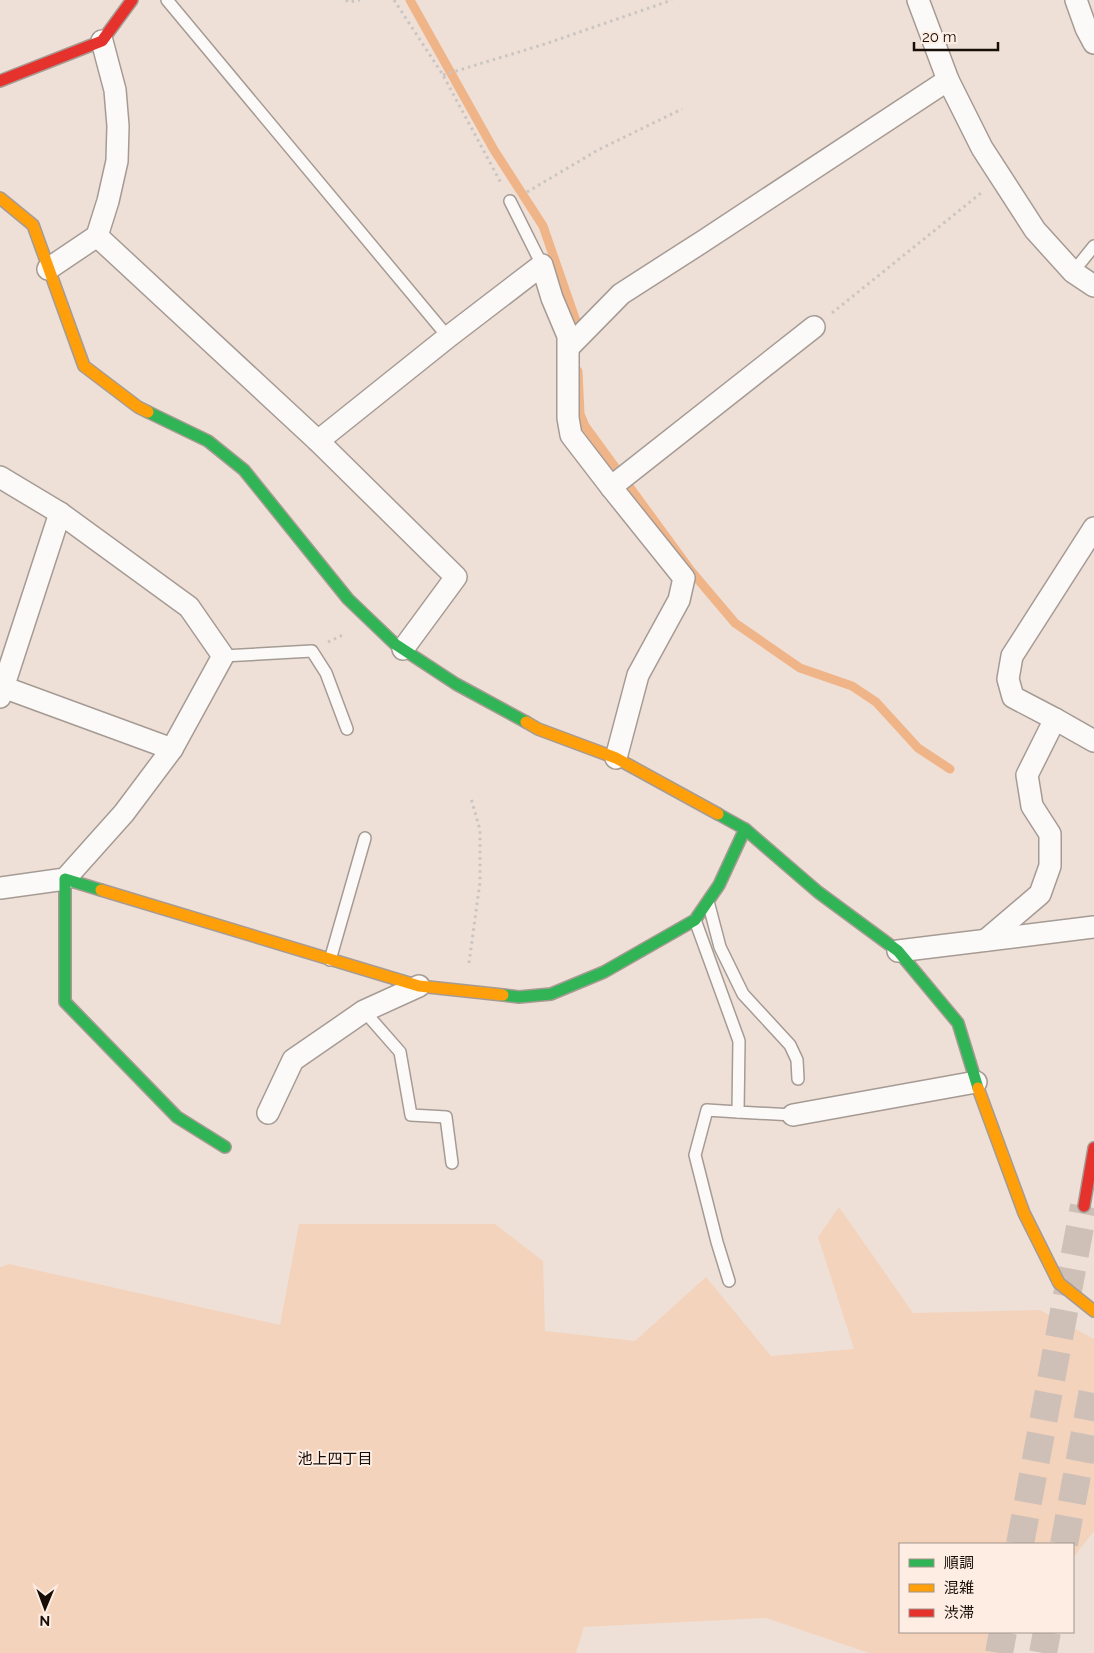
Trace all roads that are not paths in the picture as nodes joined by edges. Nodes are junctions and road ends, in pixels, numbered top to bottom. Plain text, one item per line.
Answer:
1 (132, 0) edge
2 (167, 0) edge
3 (918, 0) edge
4 (1076, 0) edge
5 (102, 41) junction
6 (1094, 43) edge
7 (948, 80) junction
8 (0, 81) edge
9 (0, 198) edge
10 (510, 201) road end
11 (97, 236) junction
12 (1094, 246) edge
13 (542, 265) junction
14 (48, 269) junction
15 (1073, 272) junction
16 (1094, 286) edge
17 (814, 327) road end
18 (448, 337) junction
19 (569, 347) junction
20 (318, 441) junction
21 (0, 477) edge
22 (611, 487) junction
23 (60, 513) junction
24 (1094, 528) edge
25 (403, 649) junction
26 (222, 656) junction
27 (2, 692) edge
28 (1055, 720) junction
29 (347, 729) dead end
30 (1094, 741) edge
31 (172, 749) junction
32 (616, 758) junction
33 (746, 829) junction
34 (365, 838) dead end
35 (65, 879) junction
36 (0, 888) edge
37 (708, 902) junction
38 (695, 920) junction
39 (1094, 927) edge
40 (986, 940) junction
41 (898, 951) junction
42 (330, 960) junction
43 (419, 986) junction
44 (364, 1011) junction
45 (798, 1079) dead end
46 (976, 1082) junction
47 (738, 1112) junction
48 (268, 1113) dead end
49 (793, 1115) joint
50 (225, 1147) dead end
51 (1094, 1148) edge
52 (452, 1163) dead end
53 (1084, 1206) tunnel mouth
54 (729, 1281) dead end
55 (1094, 1311) edge

1 - 5 street
2 - 18 lane
3 - 7 street
4 - 6 street
5 - 8 street
5 - 11 street
7 - 15 street
7 - 19 street
9 - 14 street
10 - 13 lane
11 - 14 street
11 - 20 street
12 - 15 lane
13 - 18 street
13 - 19 street
14 - 25 street
15 - 16 street
17 - 22 street
18 - 20 street
19 - 22 street
20 - 25 street
21 - 23 street
22 - 32 street
23 - 26 street
23 - 27 street
24 - 28 street
25 - 32 street
26 - 29 lane
26 - 31 street
27 - 31 street
28 - 30 street
28 - 40 street
31 - 35 street
32 - 33 street
33 - 37 street
33 - 41 street
34 - 42 lane
35 - 36 street
35 - 42 street
35 - 50 street
37 - 38 street
37 - 45 lane
38 - 43 street
38 - 47 lane
39 - 40 street
40 - 41 street
41 - 46 street
42 - 43 street
43 - 44 street
44 - 48 street
44 - 52 lane
46 - 49 street
46 - 55 street
47 - 49 lane
47 - 54 lane
51 - 53 street

